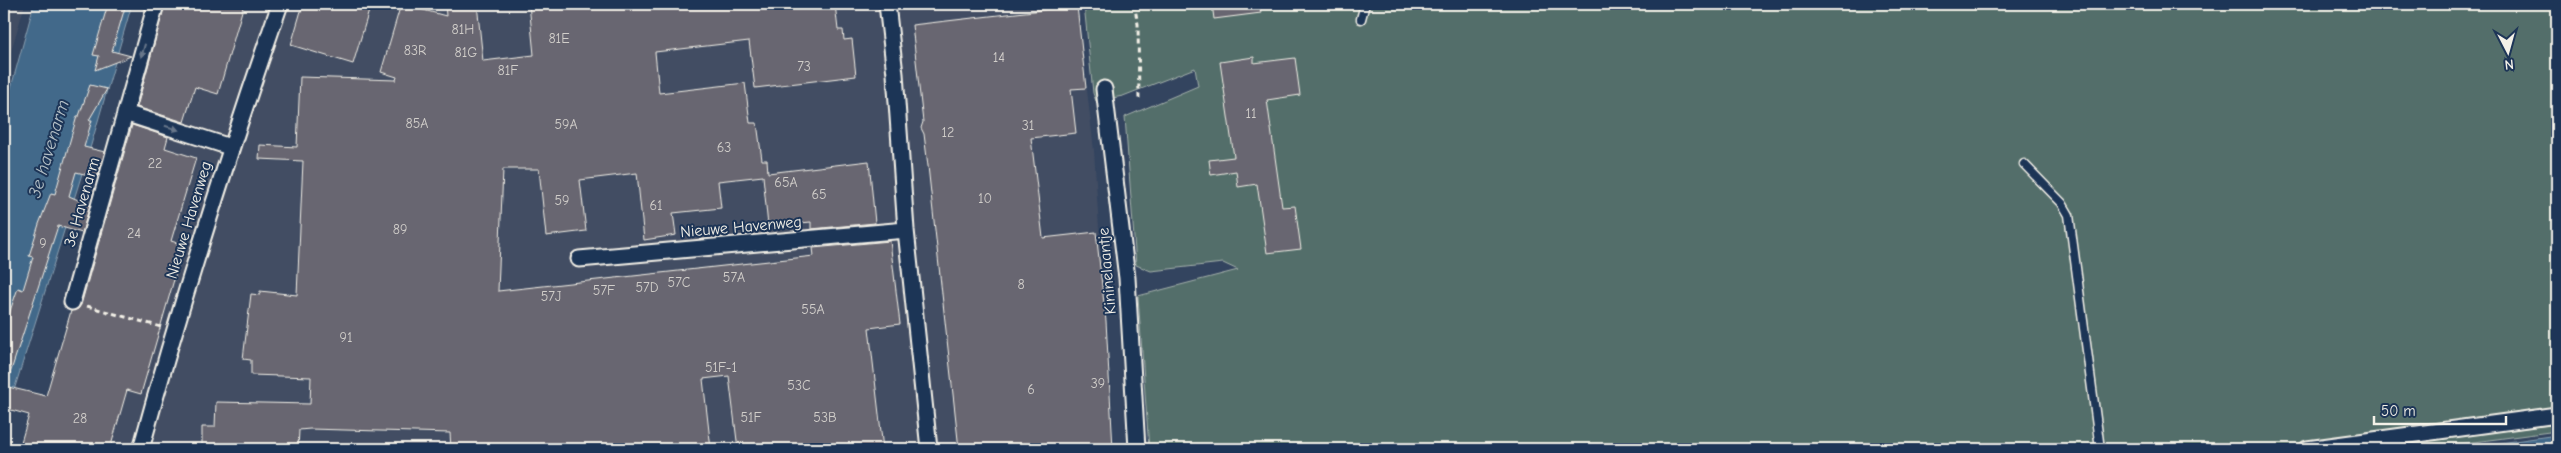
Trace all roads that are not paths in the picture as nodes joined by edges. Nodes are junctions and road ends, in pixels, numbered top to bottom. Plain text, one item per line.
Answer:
1 (156, 4) edge
2 (280, 4) edge
3 (886, 4) edge
4 (1365, 4) edge
5 (1361, 19) dead end
6 (1104, 89) dead end
7 (125, 113) junction
8 (230, 147) junction
9 (2024, 164) dead end
10 (906, 230) junction
11 (579, 259) dead end
12 (72, 302) road end
13 (2557, 416) edge
14 (141, 449) edge
15 (929, 449) edge
16 (1137, 449) edge
17 (2100, 449) edge
18 (2307, 449) edge

1 -> 7 street, 3e Havenarm
2 - 8 street, Nieuwe Havenweg
3 - 10 street
4 - 5 lane
6 - 16 street, Kininelaantje
7 -> 8 street
7 - 12 street, 3e Havenarm
8 - 14 street, Nieuwe Havenweg
9 - 17 lane
10 - 11 street, Nieuwe Havenweg
10 - 15 street
13 - 18 street

